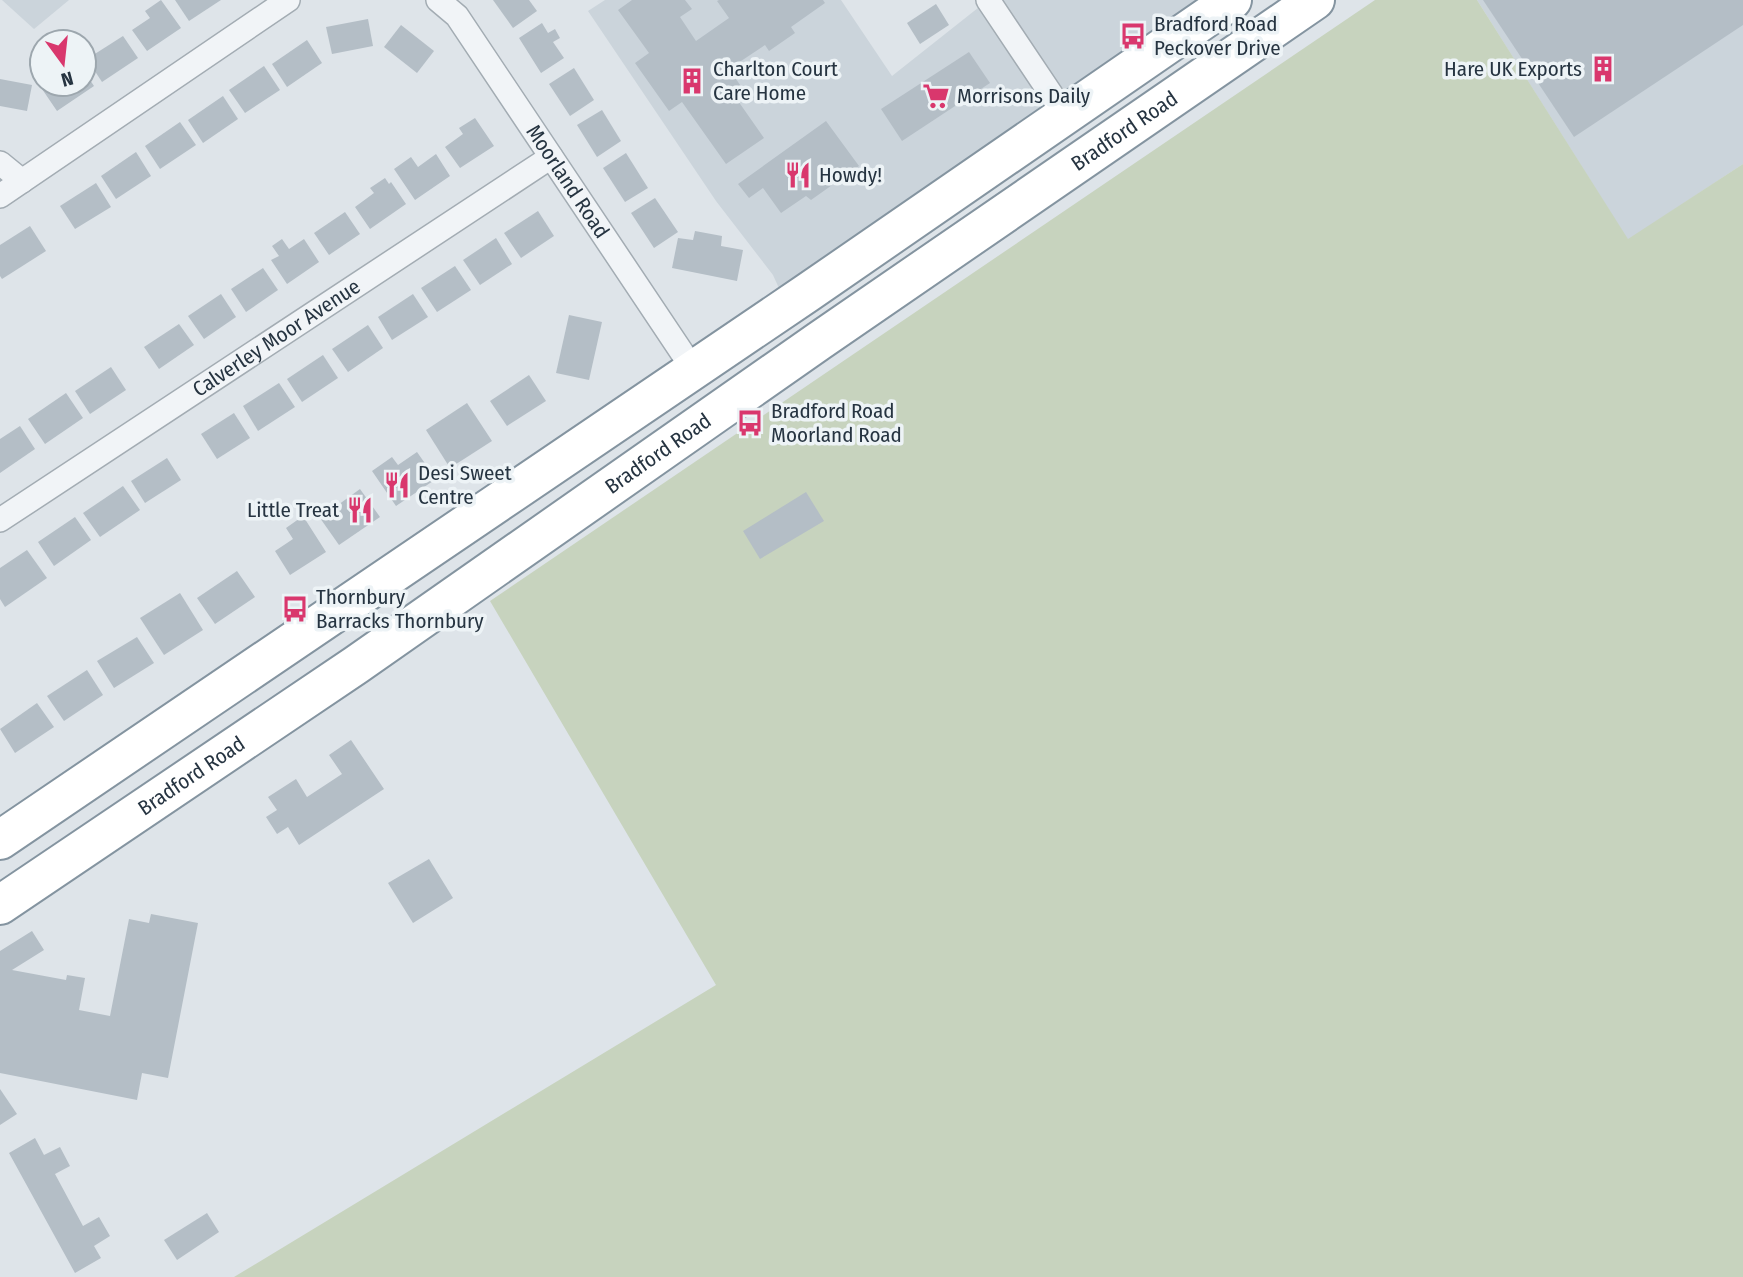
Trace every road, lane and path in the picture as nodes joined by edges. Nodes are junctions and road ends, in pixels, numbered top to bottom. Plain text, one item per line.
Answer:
1 (288, 0) edge
2 (438, 0) edge
3 (988, 0) edge
4 (1232, 0) edge
5 (1315, 0) edge
6 (1065, 115) junction
7 (551, 157) junction
8 (0, 163) edge
9 (22, 181) junction
10 (0, 196) edge
11 (693, 369) junction
12 (0, 520) edge
13 (0, 840) edge
14 (0, 905) edge

1 - 9 street
2 - 7 street, Moorland Road
3 - 6 street
4 - 6 highway
5 - 14 highway, Bradford Road
6 - 11 highway
7 - 11 street, Moorland Road
7 - 12 street, Calverley Moor Avenue
8 - 9 street
9 - 10 street
11 - 13 highway

